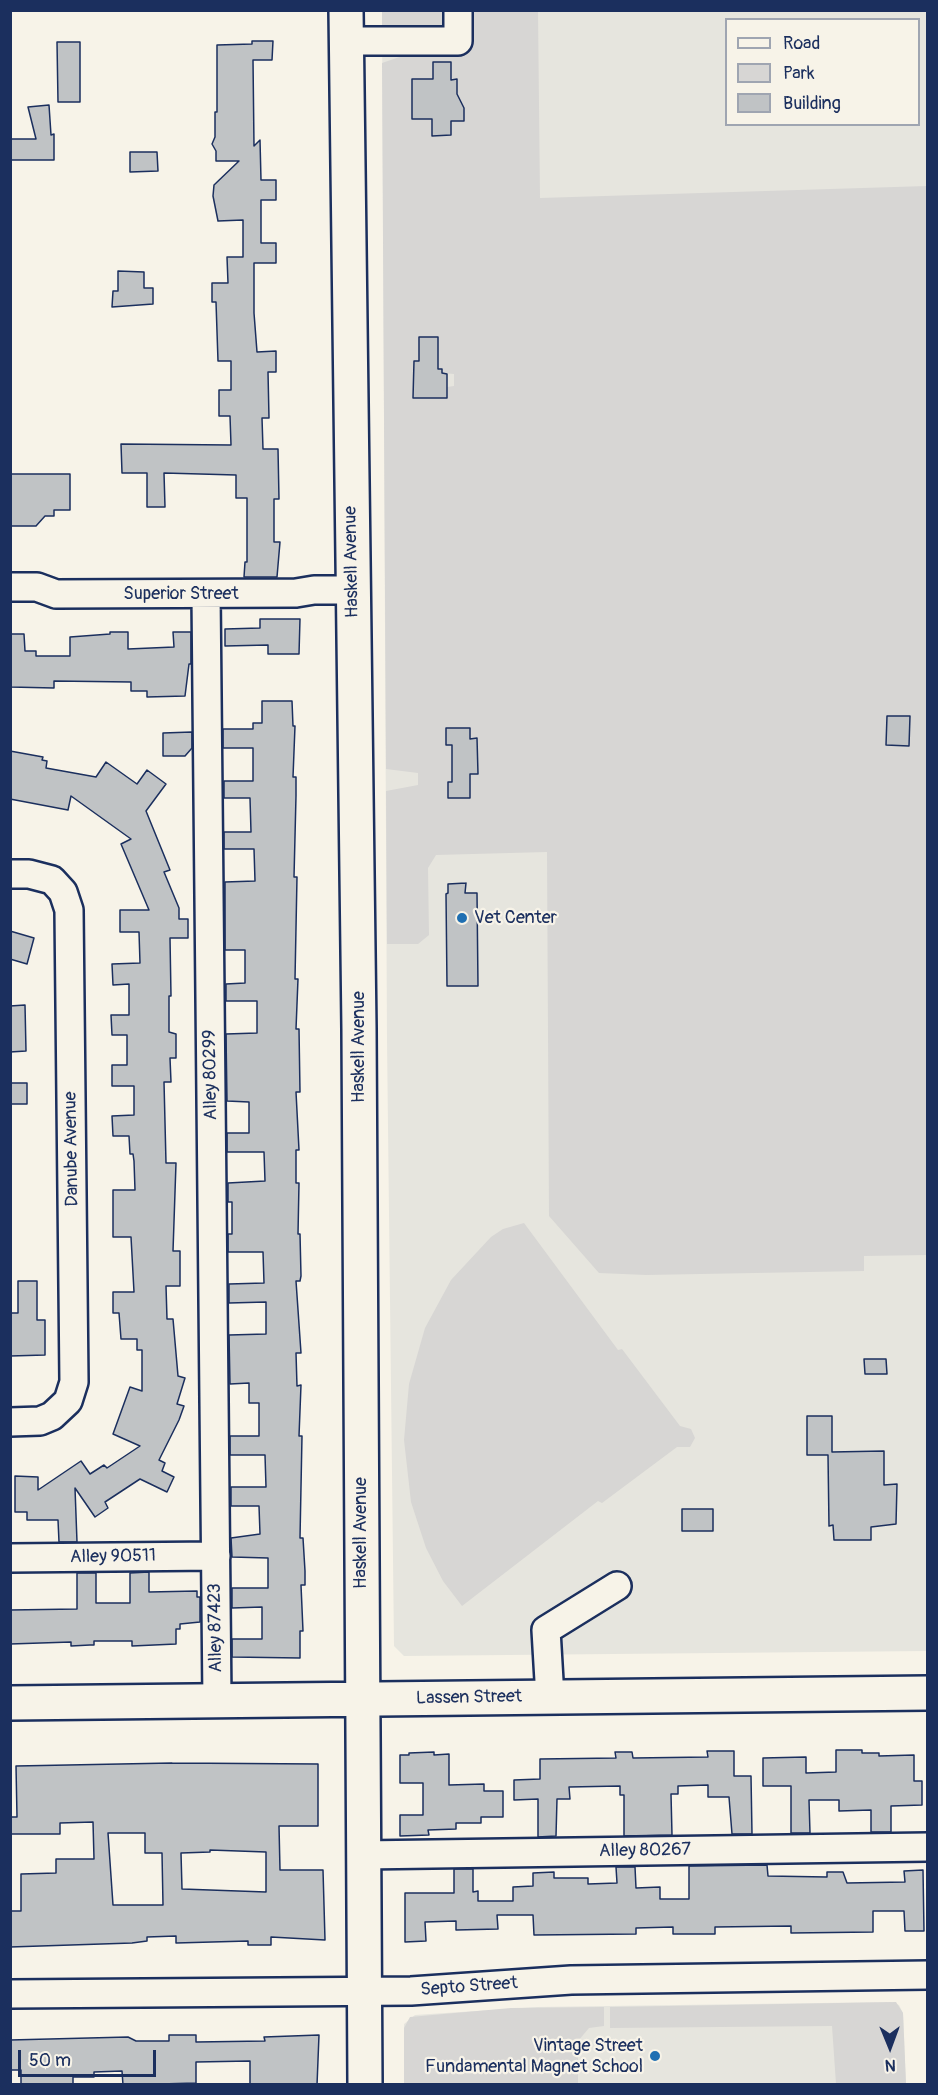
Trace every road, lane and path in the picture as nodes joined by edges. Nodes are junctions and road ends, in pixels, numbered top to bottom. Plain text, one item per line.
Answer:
1 (458, 12) dead end
2 (346, 26) edge
3 (10, 587) edge
4 (352, 590) junction
5 (206, 594) junction
6 (10, 874) edge
7 (10, 1422) edge
8 (216, 1556) junction
9 (10, 1558) edge
10 (617, 1586) dead end
11 (927, 1693) edge
12 (550, 1698) junction
13 (363, 1700) junction
14 (217, 1701) junction
15 (10, 1704) edge
16 (927, 1847) edge
17 (362, 1855) junction
18 (927, 1976) edge
19 (927, 1988) edge
20 (363, 1990) junction
21 (10, 1994) edge
22 (365, 2085) edge

1 - 2 street
2 - 4 main road, Haskell Avenue
3 - 5 street, Superior Street
4 - 5 street, Superior Street
4 - 13 main road, Haskell Avenue
5 - 8 street, Alley 80299
6 - 7 street, Danube Avenue
8 - 9 street, Alley 90511
8 - 14 street, Alley 87423
10 - 12 street
11 - 12 main road, Lassen Street
12 - 13 main road, Lassen Street
13 - 14 main road, Lassen Street
13 - 17 main road, Haskell Avenue
14 - 15 main road, Lassen Street
16 - 17 street, Alley 80267
17 - 20 main road, Haskell Avenue
18 - 19 street
18 - 20 street, Septo Street
20 - 21 street, Septo Street
20 - 22 main road, Haskell Avenue

